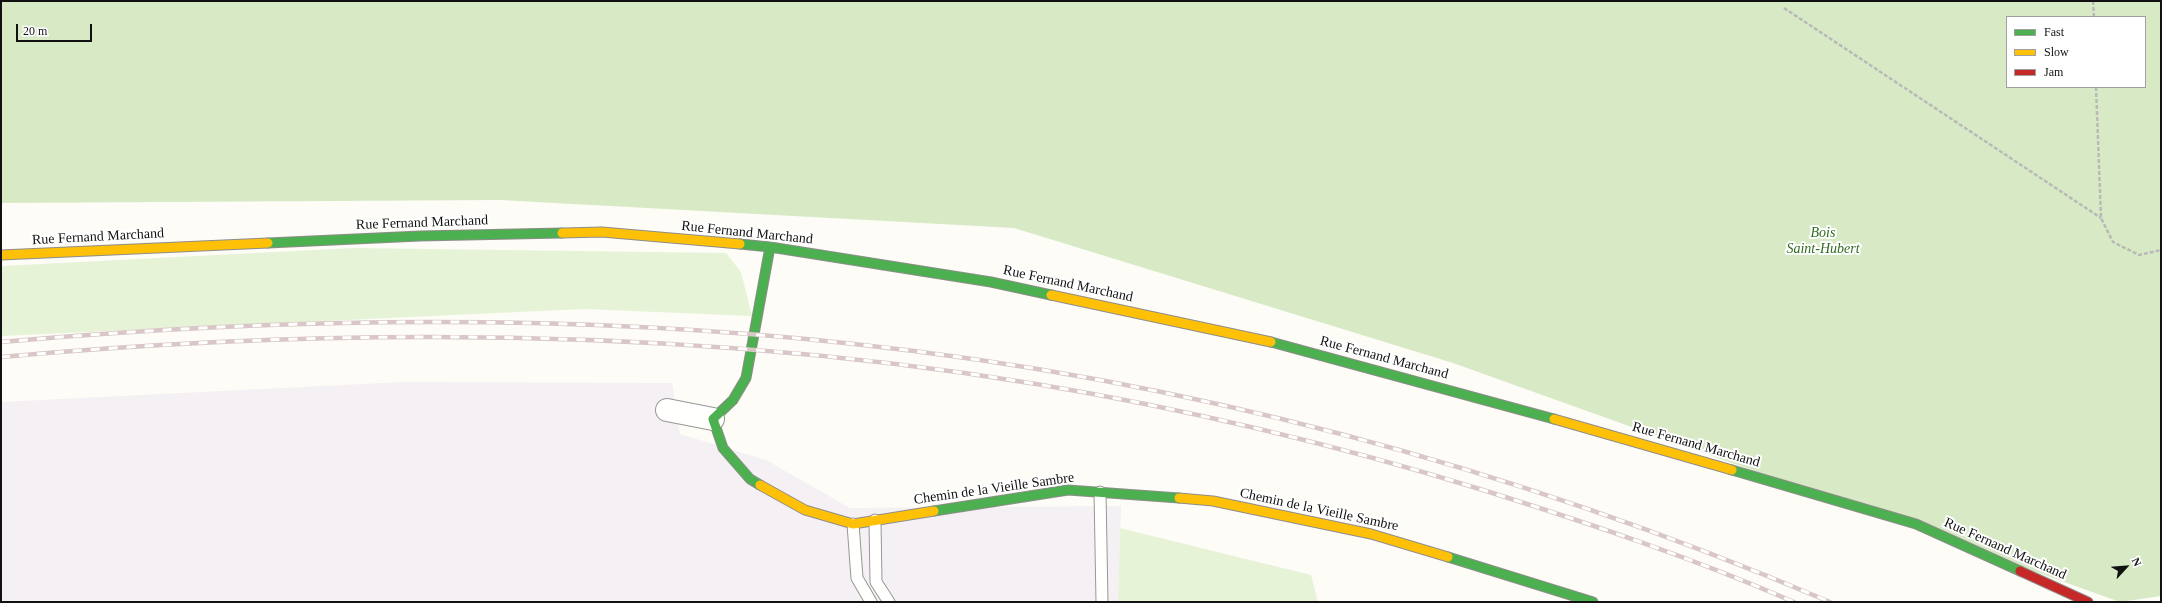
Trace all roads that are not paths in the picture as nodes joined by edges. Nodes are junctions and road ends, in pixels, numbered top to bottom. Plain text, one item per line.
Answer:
1 (770, 247) junction
2 (1, 255) edge
3 (667, 410) dead end
4 (713, 419) junction
5 (1100, 492) junction
6 (875, 520) junction
7 (853, 524) junction
8 (871, 602) edge
9 (889, 602) edge
10 (1102, 602) edge
11 (1593, 602) edge
12 (2088, 602) edge

1 - 2 street, Rue Fernand Marchand
1 - 4 street
1 - 12 street, Rue Fernand Marchand
3 - 4 street
4 - 7 street, Chemin de la Vieille Sambre
5 - 6 street, Chemin de la Vieille Sambre
5 - 10 lane
5 - 11 street, Chemin de la Vieille Sambre
6 - 7 street, Chemin de la Vieille Sambre
6 - 9 lane
7 - 8 lane

